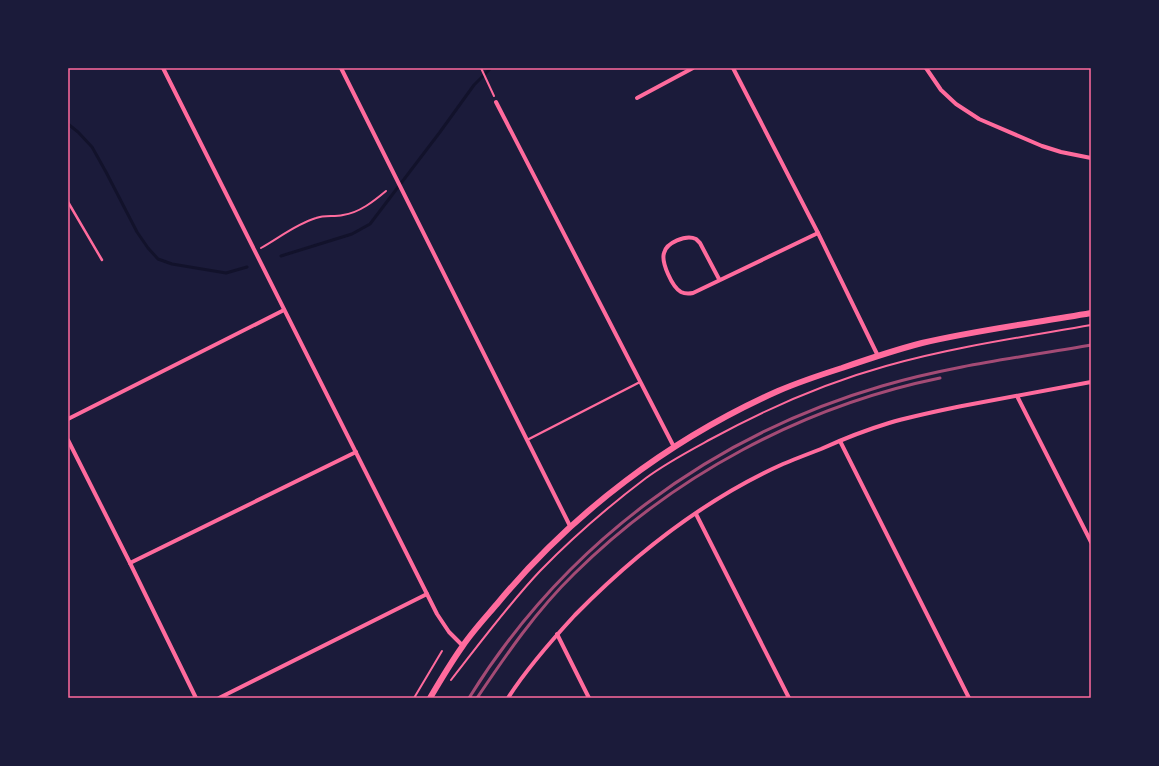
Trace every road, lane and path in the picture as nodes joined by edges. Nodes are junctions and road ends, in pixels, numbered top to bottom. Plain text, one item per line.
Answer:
1 (163, 68) edge
2 (341, 68) edge
3 (481, 68) edge
4 (693, 68) edge
5 (733, 68) edge
6 (926, 68) edge
7 (637, 98) dead end
8 (496, 102) joint
9 (1091, 158) edge
10 (386, 191) dead end
11 (68, 202) edge
12 (818, 233) junction
13 (255, 252) junction
14 (102, 260) dead end
15 (719, 279) junction
16 (284, 310) junction
17 (1091, 313) edge
18 (1091, 325) edge
19 (878, 356) junction
20 (640, 382) junction
21 (1091, 382) edge
22 (1017, 396) junction
23 (68, 419) edge
24 (68, 440) edge
25 (527, 440) junction
26 (840, 441) junction
27 (674, 447) junction
28 (356, 452) junction
29 (696, 514) junction
30 (570, 526) junction
31 (1091, 542) edge
32 (130, 563) junction
33 (427, 594) junction
34 (557, 634) junction
35 (463, 646) junction
36 (442, 651) dead end
37 (450, 681) dead end
38 (196, 698) edge
39 (219, 698) edge
40 (414, 698) edge
41 (430, 698) edge
42 (508, 698) edge
43 (589, 698) edge
44 (789, 698) edge
45 (969, 698) edge

1 - 13 street
2 - 25 street
3 - 8 path
4 - 7 street
5 - 12 street
6 - 9 street
8 - 20 street
10 - 13 path
11 - 14 lane
12 - 15 street
12 - 19 street
13 - 16 street
15 - 15 street
16 - 23 street
16 - 28 street
17 - 19 main road
18 - 37 path
19 - 27 main road
20 - 25 lane
20 - 27 street
21 - 22 street
22 - 26 street
22 - 31 street
24 - 32 street
25 - 30 street
26 - 29 street
26 - 45 street
27 - 30 main road
28 - 32 street
28 - 33 street
29 - 34 street
29 - 44 street
30 - 35 main road
32 - 38 street
33 - 35 street
33 - 39 street
34 - 42 street
34 - 43 street
35 - 41 main road
36 - 40 path

